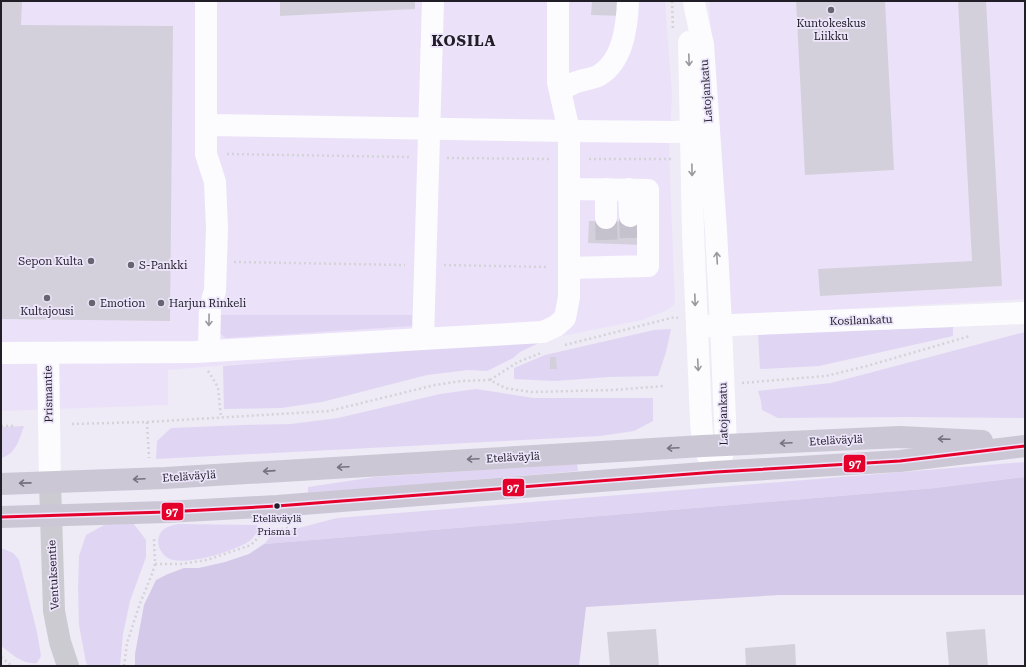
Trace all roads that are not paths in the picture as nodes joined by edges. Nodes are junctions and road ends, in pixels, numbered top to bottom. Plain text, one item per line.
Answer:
1 (206, 1) edge
2 (432, 1) edge
3 (558, 1) edge
4 (628, 1) edge
5 (695, 4) edge
6 (560, 90) junction
7 (206, 125) junction
8 (429, 128) junction
9 (569, 131) junction
10 (700, 131) junction
11 (569, 189) junction
12 (606, 190) junction
13 (629, 190) junction
14 (630, 216) tunnel mouth
15 (606, 218) tunnel mouth
16 (569, 268) junction
17 (1025, 313) edge
18 (721, 325) junction
19 (696, 326) junction
20 (423, 339) junction
21 (209, 351) junction
22 (48, 352) junction
23 (3, 355) edge
24 (1025, 442) edge
25 (726, 445) junction
26 (703, 446) junction
27 (1025, 446) edge
28 (716, 472) junction
29 (50, 483) junction
30 (1, 484) edge
31 (51, 516) junction
32 (1, 517) edge
33 (68, 666) edge

1 - 7 street
2 - 8 street
3 - 6 street
4 - 6 street
5 - 10 street, Latojankatu
6 - 9 street
7 - 8 street
7 -> 21 street
8 - 9 street
8 - 20 street
9 - 10 street
9 - 11 street
18 -> 10 street, Latojankatu
10 -> 19 street, Latojankatu
11 - 12 street
11 - 16 street
12 - 13 street
12 - 15 street
13 - 14 street
13 - 16 street
16 - 20 street
17 - 18 street, Kosilankatu
18 - 19 street, Kosilankatu
18 - 25 street, Latojankatu
19 -> 26 street, Latojankatu
20 - 21 street
21 - 22 street
22 - 23 street, Prismantie
22 - 29 street, Prismantie
24 -> 25 highway, Eteläväylä
25 - 26 highway, Eteläväylä
25 - 28 street, Latojankatu
26 - 28 street, Latojankatu
26 -> 29 highway, Eteläväylä
27 - 28 highway
28 - 31 highway
29 -> 30 highway, Eteläväylä
29 - 31 main road, Ventuksentie
31 - 32 highway
31 - 33 main road, Ventuksentie

